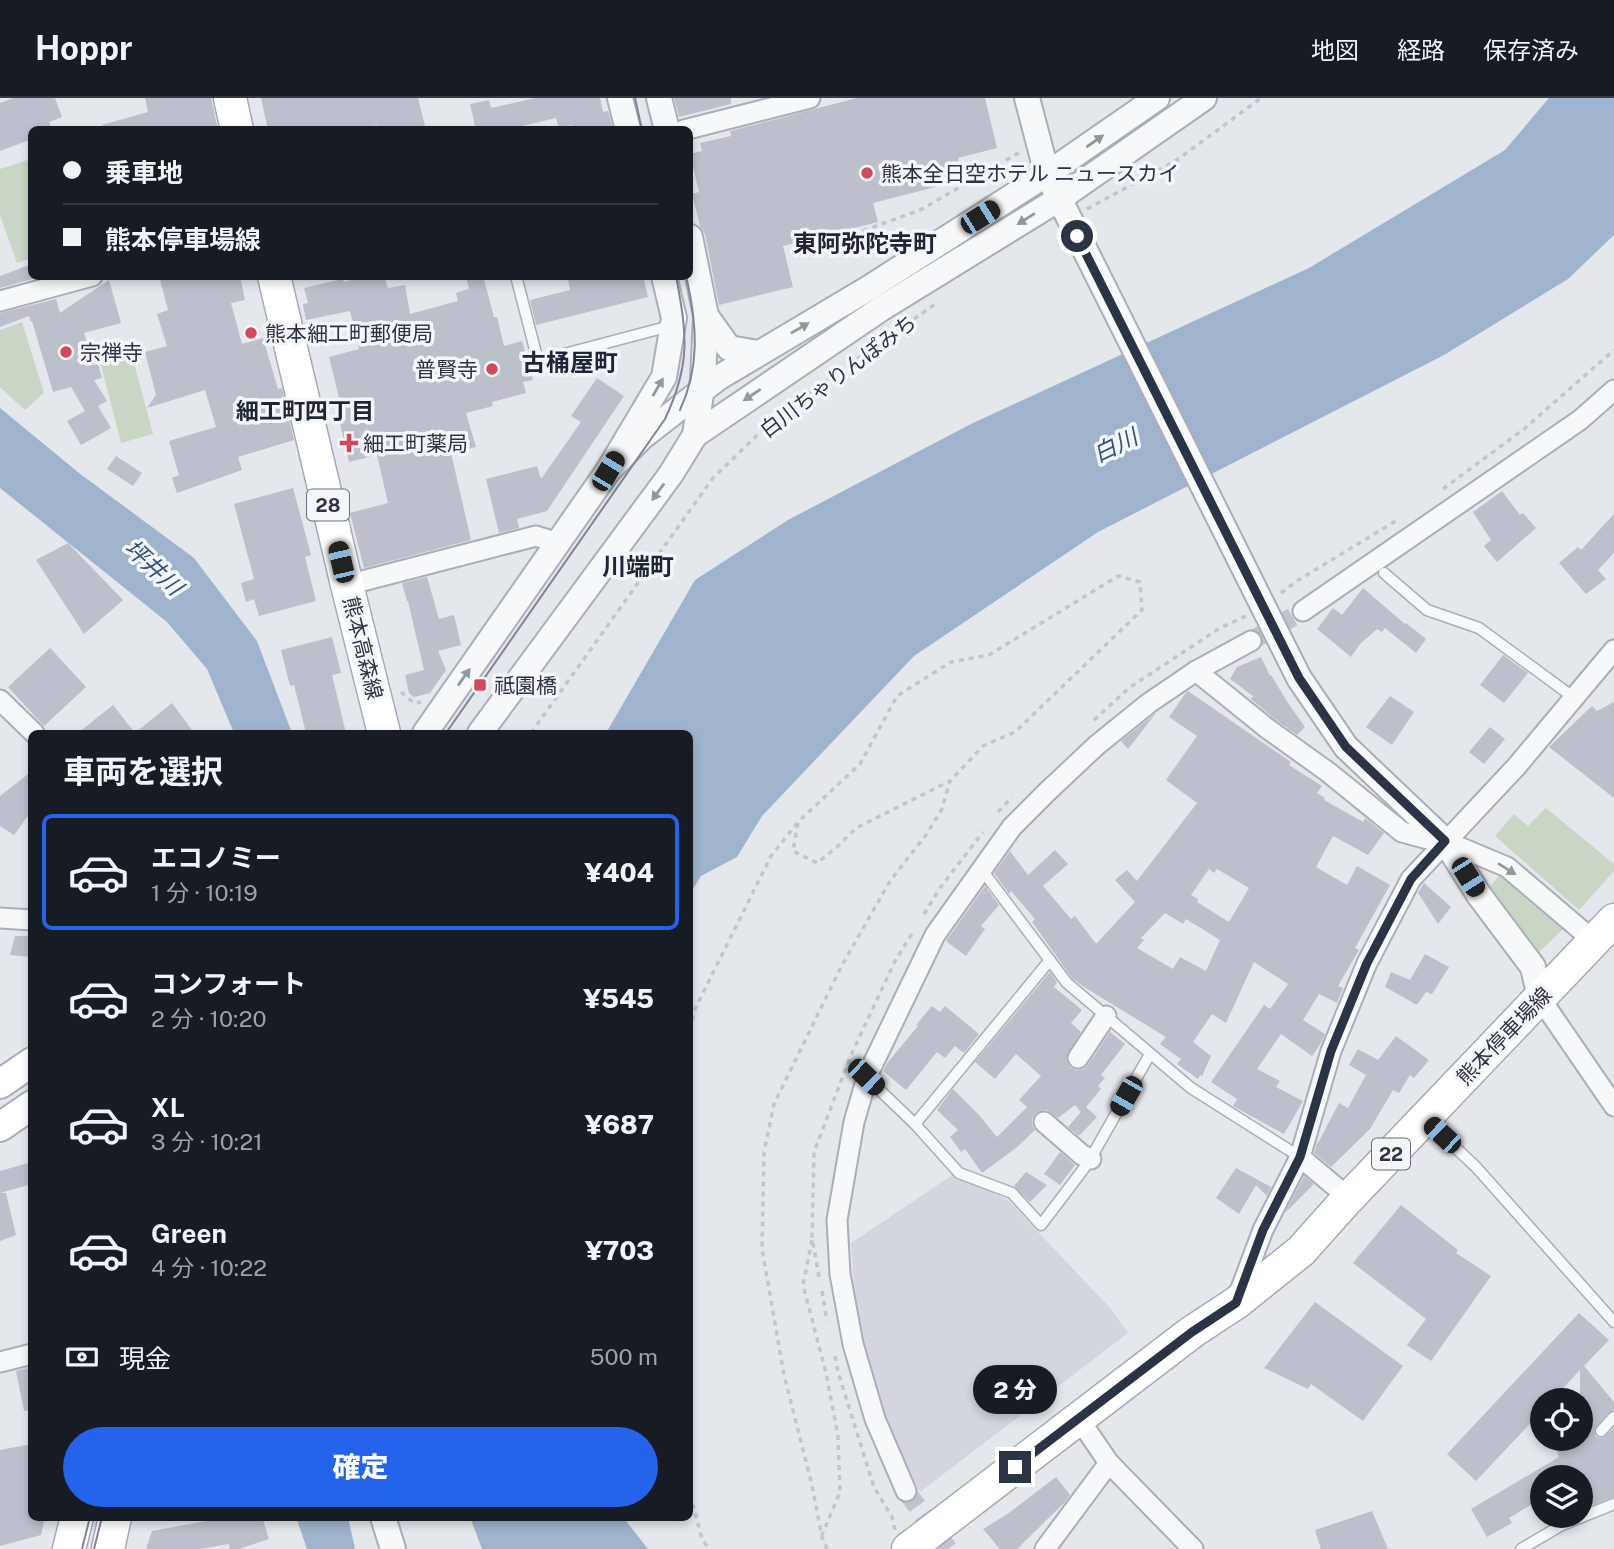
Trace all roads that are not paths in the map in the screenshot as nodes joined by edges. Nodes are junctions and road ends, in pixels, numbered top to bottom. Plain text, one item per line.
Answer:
1 (230, 98) edge
2 (621, 98) edge
3 (659, 98) edge
4 (810, 98) edge
5 (1027, 98) edge
6 (1157, 98) edge
7 (1204, 98) edge
8 (236, 126) edge
9 (627, 126) edge
10 (666, 126) edge
11 (693, 128) edge
12 (1047, 174) junction
13 (1059, 199) junction
14 (693, 252) edge
15 (77, 280) edge
16 (275, 280) edge
17 (517, 280) edge
18 (665, 280) edge
19 (0, 301) edge
20 (706, 316) junction
21 (673, 325) junction
22 (758, 353) junction
23 (1614, 390) edge
24 (702, 391) junction
25 (695, 435) junction
26 (608, 471) junction
27 (558, 542) junction
28 (1384, 573) dead end
29 (347, 585) junction
30 (1303, 611) tunnel mouth
31 (1251, 641) tunnel mouth
32 (1614, 650) edge
33 (1196, 671) junction
34 (1573, 697) junction
35 (0, 700) edge
36 (31, 730) edge
37 (383, 730) edge
38 (427, 730) edge
39 (482, 730) edge
40 (1445, 841) junction
41 (982, 870) junction
42 (0, 918) edge
43 (28, 920) edge
44 (1604, 931) edge
45 (1050, 960) junction
46 (1540, 998) junction
47 (1106, 1016) junction
48 (1150, 1054) junction
49 (1078, 1058) dead end
50 (28, 1065) edge
51 (866, 1077) junction
52 (0, 1084) edge
53 (1614, 1106) edge
54 (28, 1108) edge
55 (1425, 1119) junction
56 (1044, 1122) dead end
57 (915, 1124) junction
58 (0, 1127) edge
59 (1300, 1157) junction
60 (1090, 1159) junction
61 (1349, 1198) junction
62 (1236, 1303) junction
63 (1614, 1322) edge
64 (28, 1355) edge
65 (0, 1362) edge
66 (1614, 1417) edge
67 (1079, 1419) junction
68 (1601, 1431) dead end
69 (1109, 1463) junction
70 (906, 1491) tunnel mouth
71 (1614, 1504) edge
72 (76, 1521) edge
73 (114, 1521) edge
74 (384, 1521) edge
75 (902, 1540) edge
76 (69, 1549) edge
77 (108, 1549) edge
78 (393, 1549) edge
79 (1045, 1549) edge
80 (1193, 1549) edge
81 (1521, 1549) edge

1 - 8 main road
2 - 9 street
3 - 10 street
4 - 11 street
5 - 12 street
12 -> 6 street
7 - 13 street
12 - 13 street
22 -> 12 street
13 -> 25 street
13 - 40 street
14 - 20 street
15 - 19 street
16 - 29 main road, 熊本高森線 / 28
17 - 21 lane
18 - 21 street
20 - 22 street
20 - 24 street
26 -> 21 street
22 - 24 street
23 - 30 street
24 - 25 street
24 - 26 street
25 -> 39 street
26 - 27 street
27 - 29 street
38 -> 27 street
28 - 34 lane
29 - 37 main road, 熊本高森線 / 28
31 - 33 street
32 - 34 street
33 - 40 street
33 - 41 street
34 - 40 street
35 - 36 street
40 -> 44 street
40 - 46 street
40 - 59 street
41 - 45 lane
41 - 51 street
42 - 43 street
44 - 46 main road, 熊本停車場線 / 22
45 - 47 lane
45 - 57 lane
46 - 53 street
46 - 55 main road, 熊本停車場線 / 22
47 - 48 lane
47 - 49 street
48 - 59 lane
48 - 60 lane
50 - 52 main road
51 - 57 lane
51 - 70 street
54 - 58 main road
55 - 61 main road, 熊本停車場線 / 22
55 - 63 lane
56 - 60 street
57 - 60 lane
59 - 61 street
59 - 62 street
61 - 62 main road, 熊本停車場線 / 22
62 - 67 main road, 熊本停車場線 / 22
64 - 65 street
66 - 68 lane
67 - 69 street
67 - 75 main road, 熊本停車場線 / 22
69 - 79 street
69 - 80 street
71 - 81 lane
72 - 76 main road
73 - 77 main road
74 - 78 street

